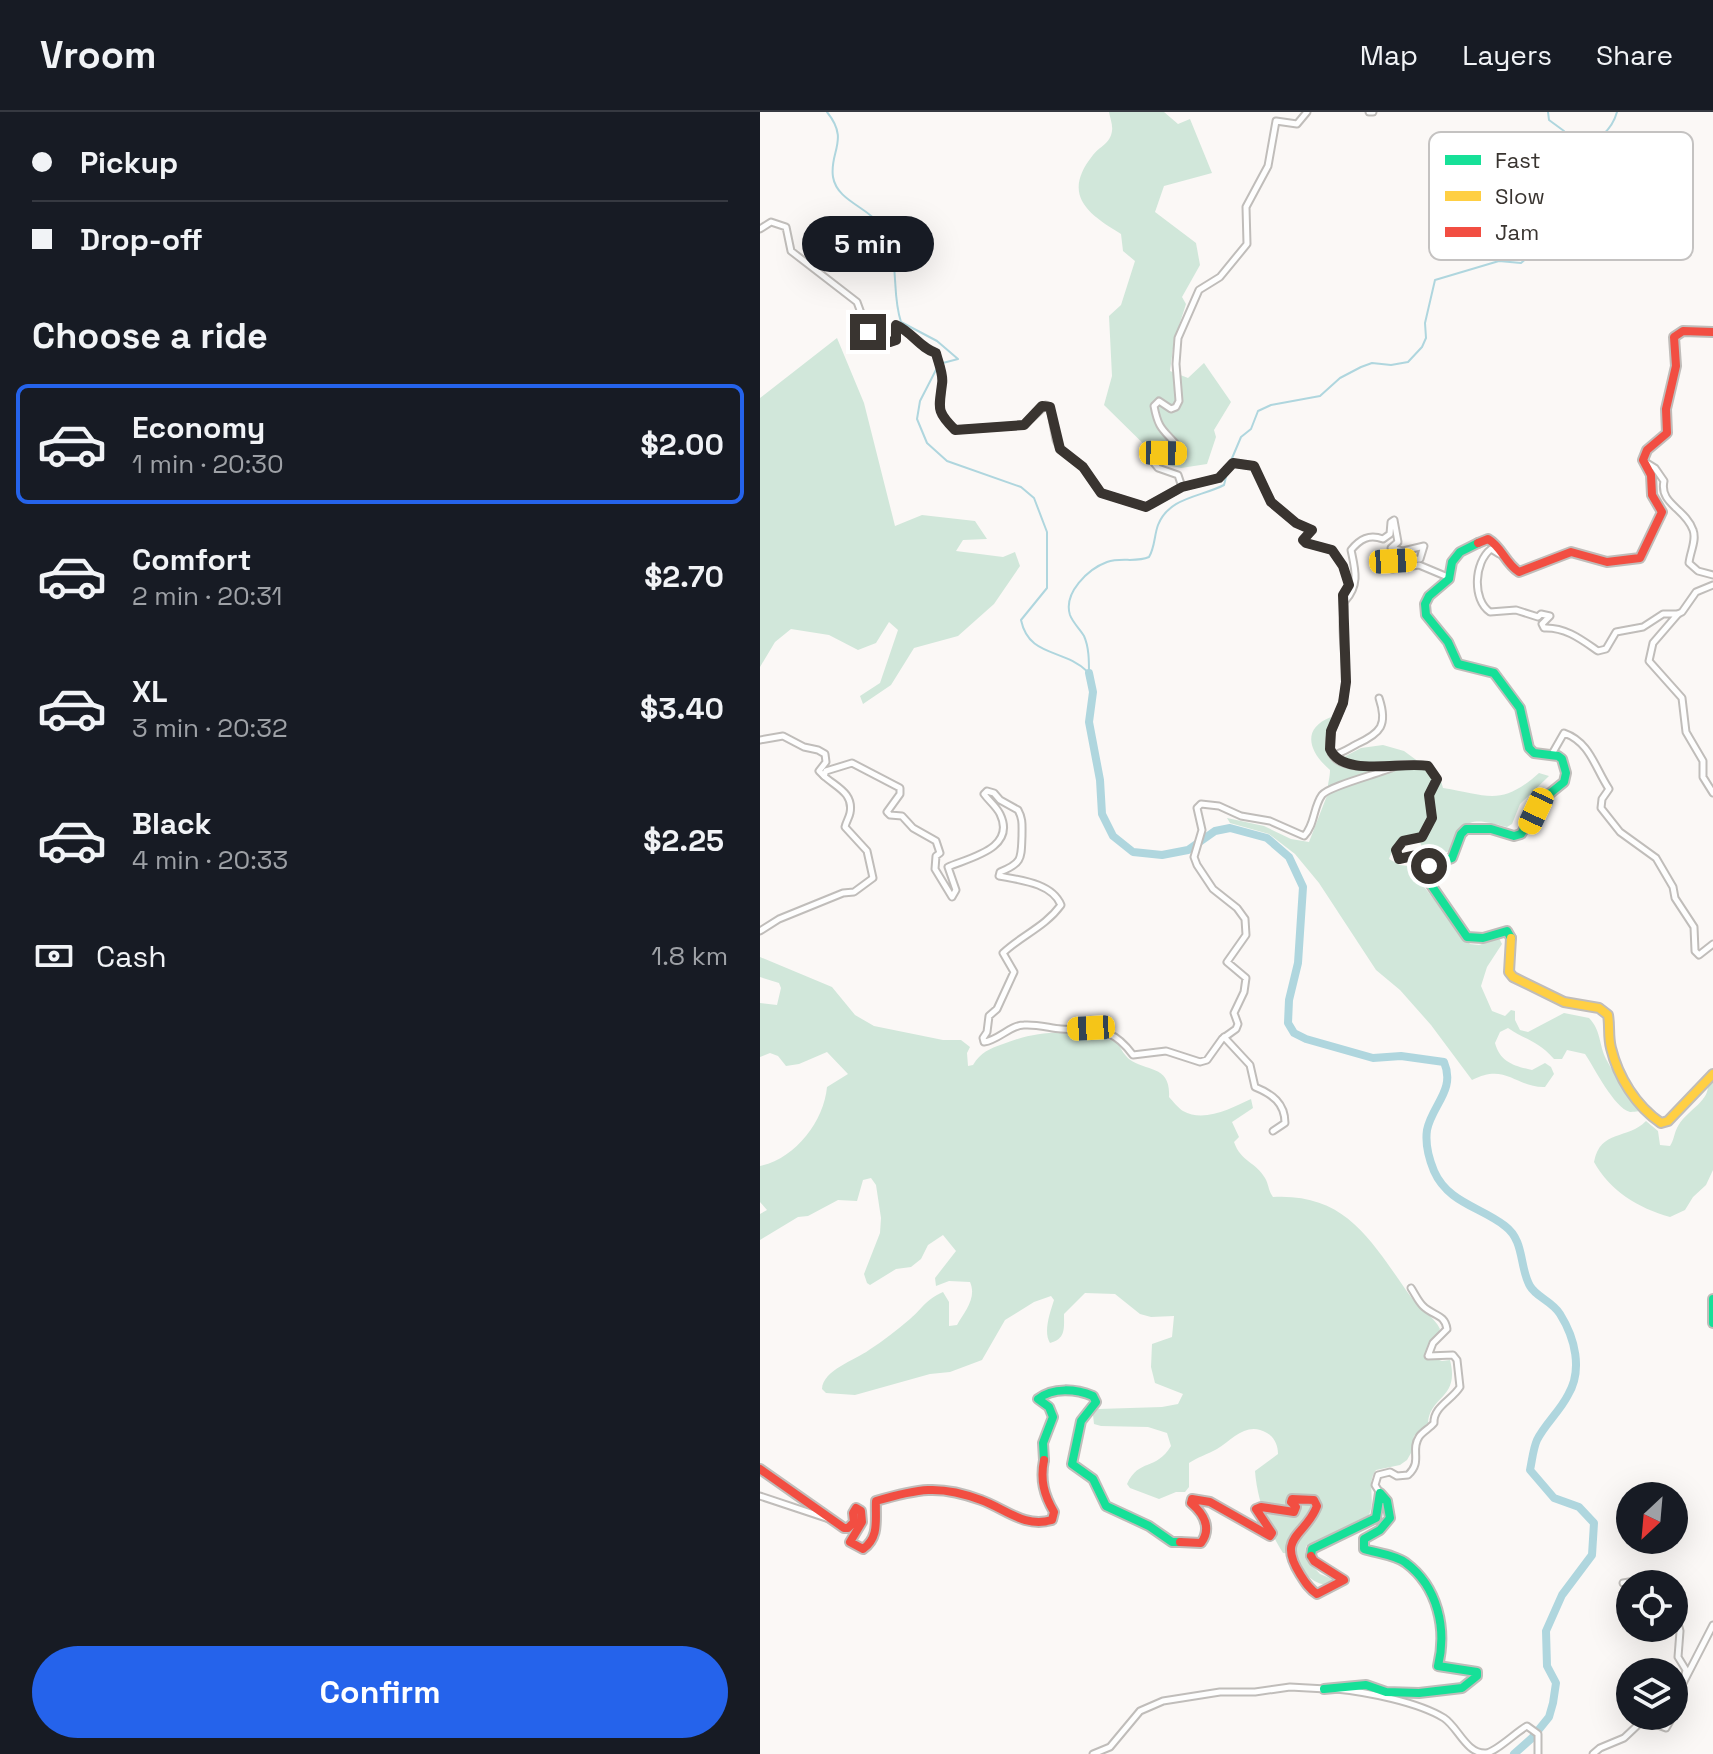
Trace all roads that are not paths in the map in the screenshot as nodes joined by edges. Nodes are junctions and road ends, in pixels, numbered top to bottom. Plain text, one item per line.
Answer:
1 (1307, 112) edge
2 (760, 229) edge
3 (1713, 332) edge
4 (1643, 460) junction
5 (1182, 487) junction
6 (1512, 568) junction
7 (1713, 575) edge
8 (1450, 578) junction
9 (1713, 585) edge
10 (1345, 601) junction
11 (1678, 614) junction
12 (1379, 698) dead end
13 (760, 740) edge
14 (1552, 754) junction
15 (1332, 755) junction
16 (1394, 767) junction
17 (824, 776) junction
18 (1713, 793) edge
19 (1431, 865) junction
20 (760, 931) edge
21 (1713, 944) edge
22 (1224, 1037) junction
23 (1713, 1074) edge
24 (1273, 1131) dead end
25 (1411, 1288) dead end
26 (1713, 1299) edge
27 (1713, 1323) edge
28 (760, 1469) edge
29 (1380, 1493) junction
30 (760, 1496) edge
31 (830, 1519) junction
32 (1713, 1625) edge
33 (1688, 1674) edge
34 (1324, 1689) junction
35 (1632, 1730) edge
36 (1093, 1754) edge
37 (1538, 1754) edge
38 (1593, 1754) edge

1 - 5 street
2 - 5 street
3 - 4 street
4 - 6 street
4 - 7 street
5 - 10 street
6 - 8 street
6 - 11 street
8 - 10 street
8 - 14 street
9 - 11 street
10 - 15 street
11 - 18 street
12 - 15 street
13 - 17 street
14 - 19 street
14 - 21 street
15 - 16 street
16 - 19 street
16 - 22 street
17 - 20 street
17 - 22 street
19 - 23 street
22 - 24 street
25 - 29 street
26 - 27 street
28 - 31 street
29 - 31 street
29 - 34 street
30 - 31 street
32 - 33 street
34 - 36 street
34 - 37 street
35 - 38 street

